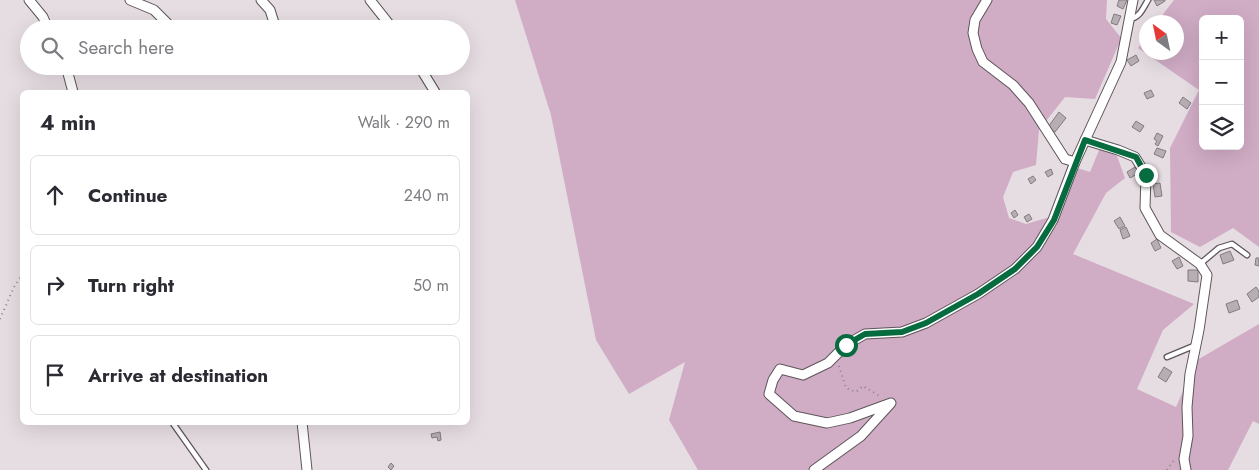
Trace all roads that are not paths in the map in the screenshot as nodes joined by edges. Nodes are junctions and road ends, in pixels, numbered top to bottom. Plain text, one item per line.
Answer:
1 (29, 0) edge
2 (130, 0) edge
3 (261, 0) edge
4 (370, 0) edge
5 (987, 0) edge
6 (1133, 0) edge
7 (1148, 0) edge
8 (1129, 19) junction
9 (44, 20) edge
10 (164, 20) edge
11 (273, 20) edge
12 (385, 20) edge
13 (68, 75) edge
14 (424, 75) edge
15 (72, 90) edge
16 (434, 90) edge
17 (1085, 140) junction
18 (1075, 162) junction
19 (1247, 255) dead end
20 (1200, 264) junction
21 (1196, 345) junction
22 (1167, 357) dead end
23 (174, 425) edge
24 (302, 425) edge
25 (206, 470) edge
26 (307, 470) edge
27 (814, 470) edge
28 (1186, 470) edge

1 - 9 street
2 - 10 street
3 - 11 street
4 - 12 street
5 - 18 street
6 - 8 street
7 - 8 lane
8 - 17 street
13 - 15 street
14 - 16 street
17 - 18 street
17 - 20 street
18 - 27 street
19 - 20 lane
20 - 21 street
21 - 22 lane
21 - 28 street
23 - 25 lane
24 - 26 street

